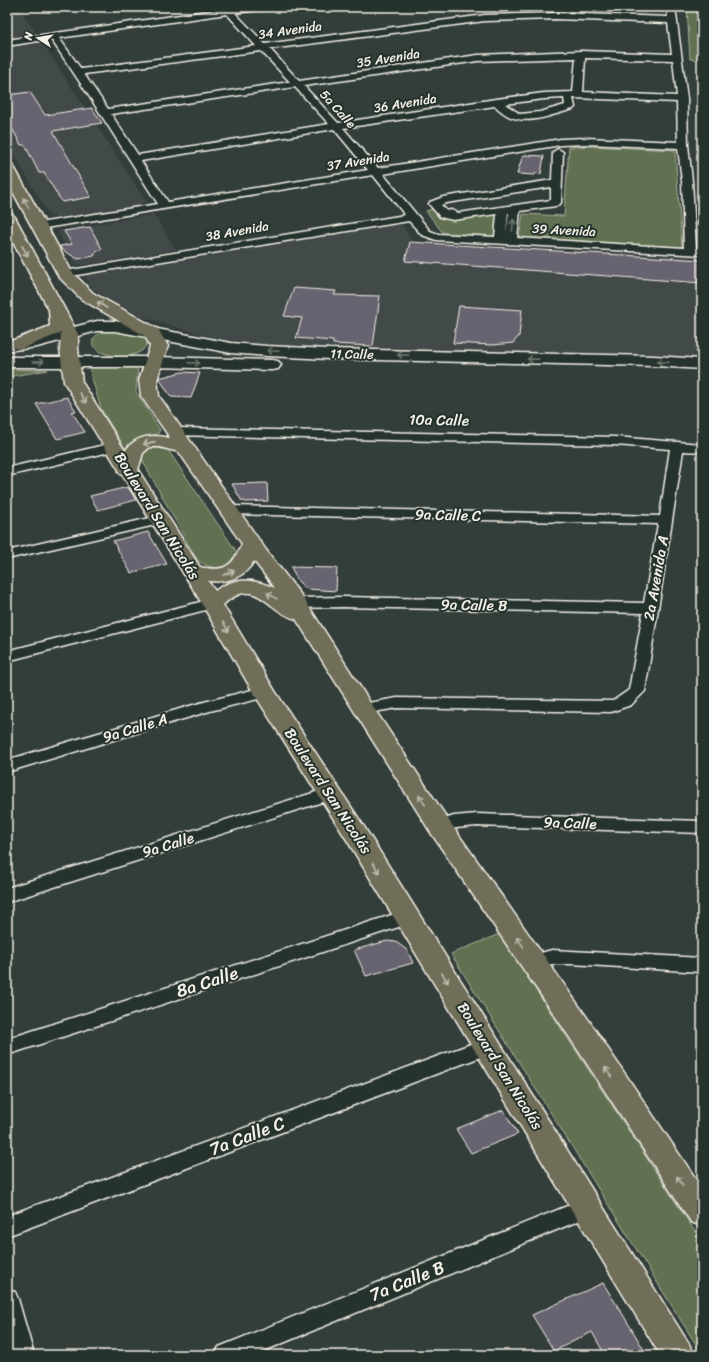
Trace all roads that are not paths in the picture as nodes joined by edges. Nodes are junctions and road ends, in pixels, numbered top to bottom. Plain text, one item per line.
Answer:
1 (258, 7) edge
2 (671, 7) edge
3 (226, 9) edge
4 (672, 20) junction
5 (53, 36) junction
6 (7, 43) edge
7 (263, 46) junction
8 (581, 54) junction
9 (676, 57) junction
10 (80, 72) junction
11 (298, 85) junction
12 (573, 95) junction
13 (530, 98) junction
14 (682, 99) junction
15 (496, 102) junction
16 (106, 112) junction
17 (541, 114) junction
18 (336, 126) junction
19 (682, 146) junction
20 (558, 152) dead end
21 (134, 159) junction
22 (7, 167) edge
23 (376, 172) junction
24 (557, 183) junction
25 (166, 206) junction
26 (515, 209) junction
27 (503, 210) junction
28 (7, 217) edge
29 (413, 217) junction
30 (38, 226) junction
31 (11, 232) edge
32 (426, 233) joint
33 (505, 241) junction
34 (696, 252) edge
35 (65, 274) junction
36 (57, 310) junction
37 (152, 333) junction
38 (70, 334) junction
39 (13, 345) edge
40 (7, 362) edge
41 (70, 362) junction
42 (155, 362) junction
43 (702, 364) edge
44 (702, 378) edge
45 (181, 440) junction
46 (677, 445) junction
47 (113, 447) junction
48 (702, 448) edge
49 (7, 472) edge
50 (128, 472) junction
51 (230, 510) junction
52 (159, 520) junction
53 (666, 520) junction
54 (252, 544) junction
55 (7, 555) edge
56 (192, 572) junction
57 (212, 604) junction
58 (650, 608) junction
59 (301, 610) junction
60 (7, 656) edge
61 (264, 692) junction
62 (363, 709) junction
63 (7, 766) edge
64 (328, 794) junction
65 (440, 827) junction
66 (702, 827) edge
67 (7, 895) edge
68 (407, 917) junction
69 (533, 962) junction
70 (702, 965) edge
71 (487, 1046) junction
72 (7, 1047) edge
73 (587, 1207) junction
74 (702, 1213) edge
75 (7, 1226) edge
76 (7, 1299) edge
77 (22, 1355) edge
78 (227, 1355) edge
79 (678, 1355) edge

1 - 3 street
2 - 4 street
3 - 5 street
3 - 7 street, 5a Calle
4 - 7 street, 34 Avenida
4 - 9 street
5 - 6 street
5 - 10 street
7 - 10 street, 34 Avenida
7 - 11 street, 5a Calle
8 - 9 street, 35 Avenida
8 - 11 street, 35 Avenida
8 - 12 street
9 - 14 street
10 - 16 street
11 - 16 street, 35 Avenida
11 - 18 street, 5a Calle
12 - 13 street, 36 Avenida
12 - 14 street, 36 Avenida
12 - 17 street
13 - 15 street, 36 Avenida
13 - 17 street
14 - 19 street
15 - 17 street
15 - 18 street, 36 Avenida
16 - 21 street
18 - 21 street, 36 Avenida
18 - 23 street, 5a Calle
19 - 23 street, 37 Avenida
19 - 34 street
20 - 24 street
21 - 25 street
30 -> 22 main road
23 - 25 street, 37 Avenida
23 - 29 street, 5a Calle
24 - 26 street
24 - 27 street
25 - 30 street, 37 Avenida
26 - 27 street
33 -> 26 street
27 - 33 street
28 - 31 main road
29 - 32 street, 5a Calle
29 - 35 street, 38 Avenida
30 - 35 main road
31 -> 36 main road
32 - 33 street, 39 Avenida
33 - 34 street, 39 Avenida
37 -> 35 main road
36 - 38 main road
36 - 39 main road
37 - 38 main road, 11 Calle
37 - 42 main road
43 -> 37 main road, 11 Calle
38 - 39 main road, 11 Calle
38 - 41 main road, Boulevard San Nicolás
40 -> 41 main road, 11 Calle
41 - 42 main road, 11 Calle
41 -> 47 main road, Boulevard San Nicolás
42 -> 44 main road, 11 Calle
42 - 45 main road
45 - 46 street, 10a Calle
45 -> 50 main road
45 - 51 main road
46 - 48 street, 10a Calle
46 - 53 street, 2a Avenida A
47 - 49 street
47 - 50 main road, Boulevard San Nicolás
50 - 52 main road, Boulevard San Nicolás
51 - 53 street, 9a Calle C
51 - 54 main road
52 - 55 street
52 - 56 main road, Boulevard San Nicolás
53 - 58 street, 2a Avenida A
56 -> 54 main road
54 - 59 main road
56 - 57 main road, Boulevard San Nicolás
59 -> 57 main road
57 - 60 street
57 -> 61 main road, Boulevard San Nicolás
58 - 59 street, 9a Calle B
58 - 62 street, 2a Avenida A
59 - 62 main road
61 - 63 street, 9a Calle A
61 - 64 main road, Boulevard San Nicolás
65 -> 62 main road
64 - 67 street, 9a Calle
64 -> 68 main road, Boulevard San Nicolás
65 - 66 street, 9a Calle
69 -> 65 main road
68 -> 71 main road, Boulevard San Nicolás
68 - 72 street, 8a Calle
69 - 70 street
74 -> 69 main road
71 - 73 main road, Boulevard San Nicolás
71 - 75 street, 7a Calle C
73 - 78 street, 7a Calle B
73 - 79 main road, Boulevard San Nicolás
76 - 77 street

